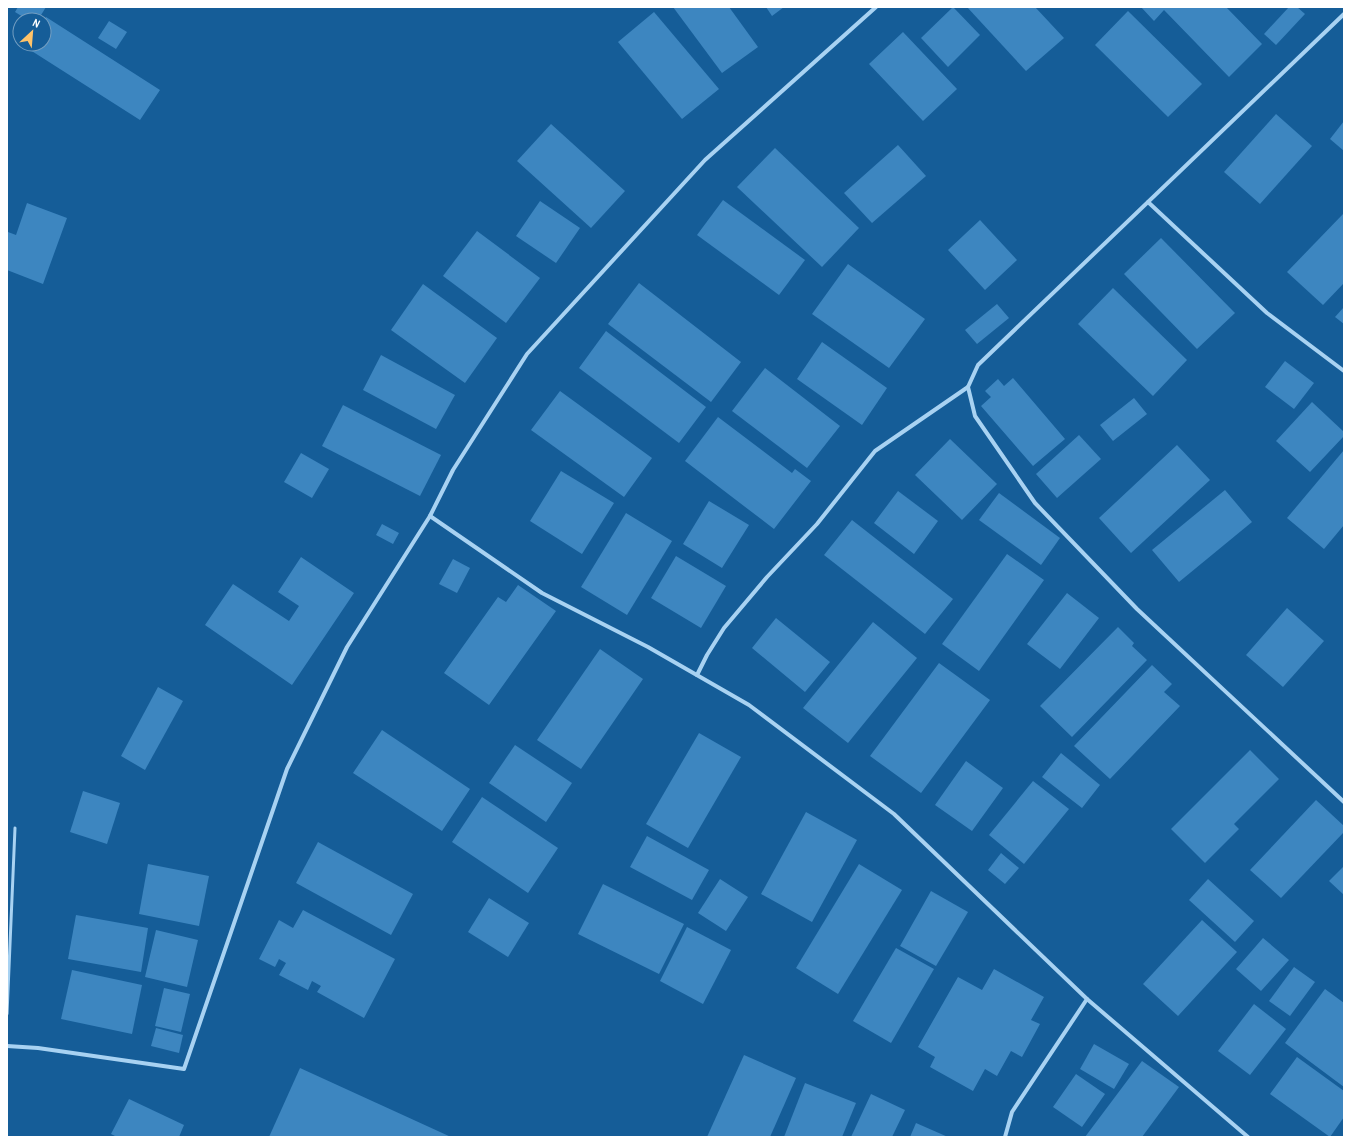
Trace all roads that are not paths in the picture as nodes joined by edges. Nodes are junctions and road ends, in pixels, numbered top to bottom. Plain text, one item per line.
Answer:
1 (876, 7) edge
2 (1344, 14) edge
3 (1148, 202) junction
4 (1344, 371) edge
5 (968, 387) junction
6 (430, 516) junction
7 (697, 675) junction
8 (1344, 802) edge
9 (15, 828) dead end
10 (1087, 999) junction
11 (7, 1014) edge
12 (7, 1046) edge
13 (1005, 1137) edge
14 (1248, 1137) edge

1 - 6 street
2 - 3 street
3 - 4 street
3 - 5 street
5 - 7 street
5 - 8 street
6 - 7 street
6 - 12 street
7 - 10 street
9 - 11 lane
10 - 13 street
10 - 14 street

